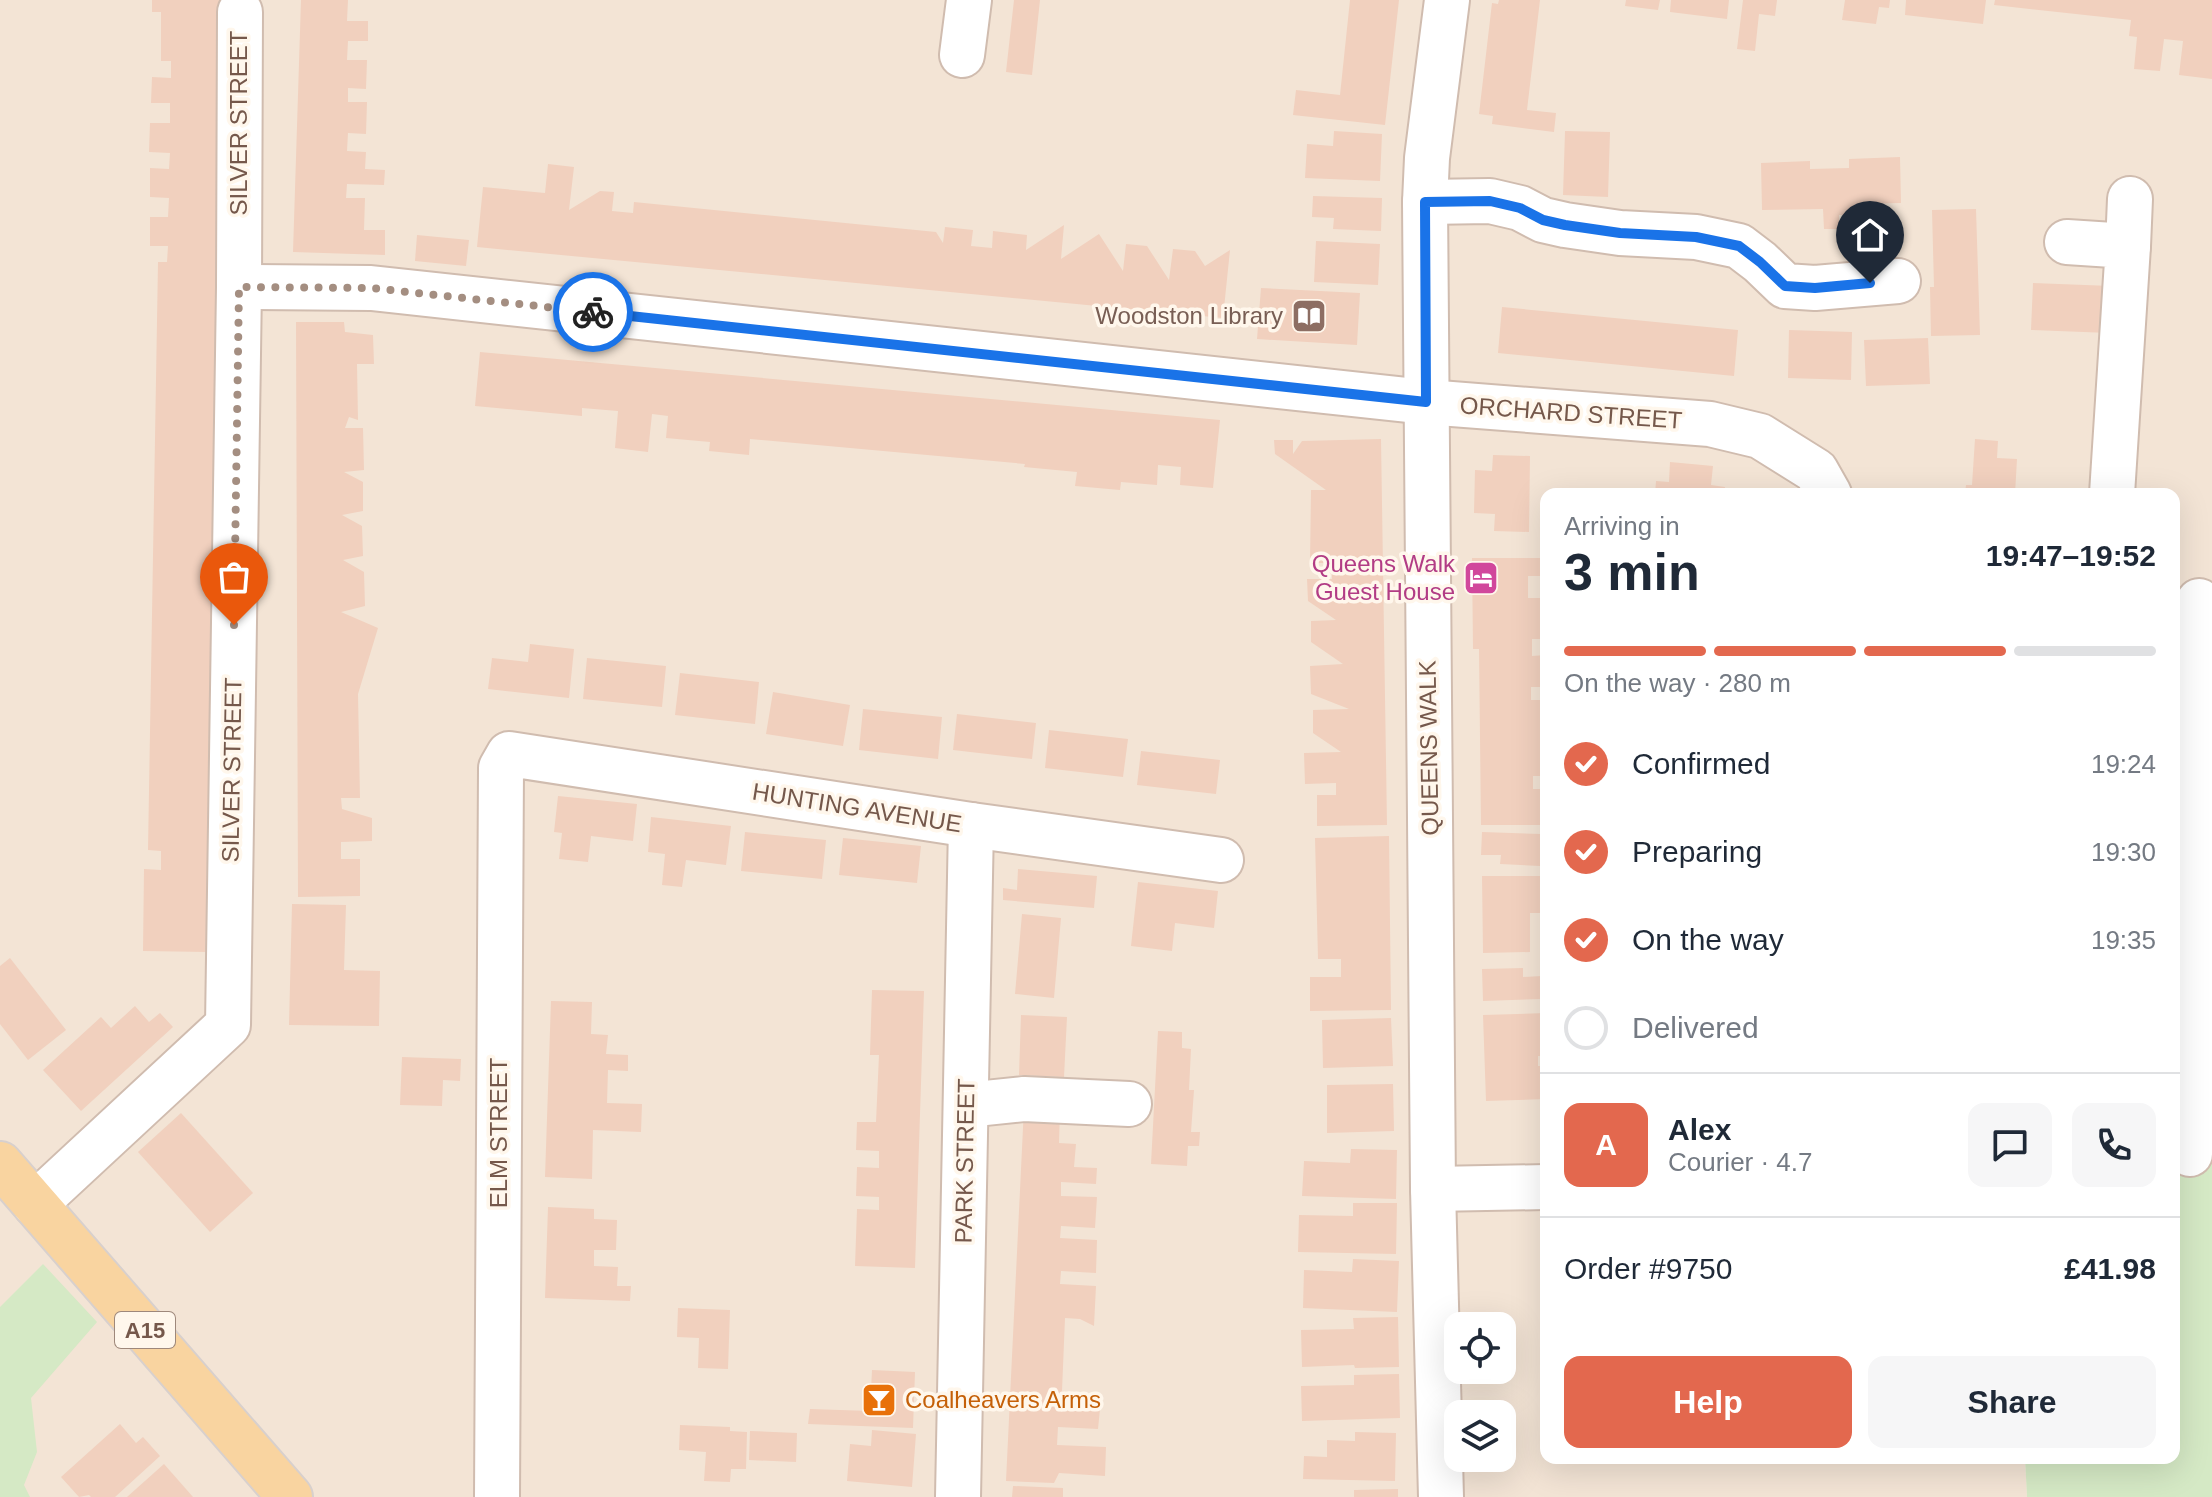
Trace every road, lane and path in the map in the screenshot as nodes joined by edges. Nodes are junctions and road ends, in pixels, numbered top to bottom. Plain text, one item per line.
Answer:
1 (969, 0) edge
2 (1447, 0) edge
3 (240, 12) dead end
4 (962, 55) dead end
5 (2130, 199) dead end
6 (1425, 202) junction
7 (2067, 242) dead end
8 (2128, 246) junction
9 (1898, 281) dead end
10 (239, 287) junction
11 (1426, 402) junction
12 (1826, 488) edge
13 (2112, 488) edge
14 (2195, 601) edge
15 (501, 768) joint
16 (971, 825) junction
17 (1221, 860) dead end
18 (1129, 1104) dead end
19 (966, 1105) junction
20 (2190, 1154) dead end
21 (0, 1164) edge
22 (1540, 1187) edge
23 (1433, 1189) junction
24 (35, 1204) junction
25 (290, 1497) edge
26 (497, 1497) edge
27 (958, 1497) edge
28 (1441, 1497) edge

1 - 4 street
2 - 6 street, QUEENS WALK
3 - 10 street, SILVER STREET
5 - 8 street
6 - 9 street
6 - 11 street, QUEENS WALK
7 - 8 street
8 - 13 street
10 - 11 street, ORCHARD STREET
10 - 24 street, SILVER STREET
11 - 12 street, ORCHARD STREET
11 - 23 street, QUEENS WALK
14 - 20 street
15 - 16 street, HUNTING AVENUE
15 - 26 street, ELM STREET
16 - 17 street, HUNTING AVENUE
16 - 19 street, PARK STREET
18 - 19 street
19 - 27 street, PARK STREET
21 - 24 main road, A15
22 - 23 street
23 - 28 street, QUEENS WALK
24 - 25 main road, A15

